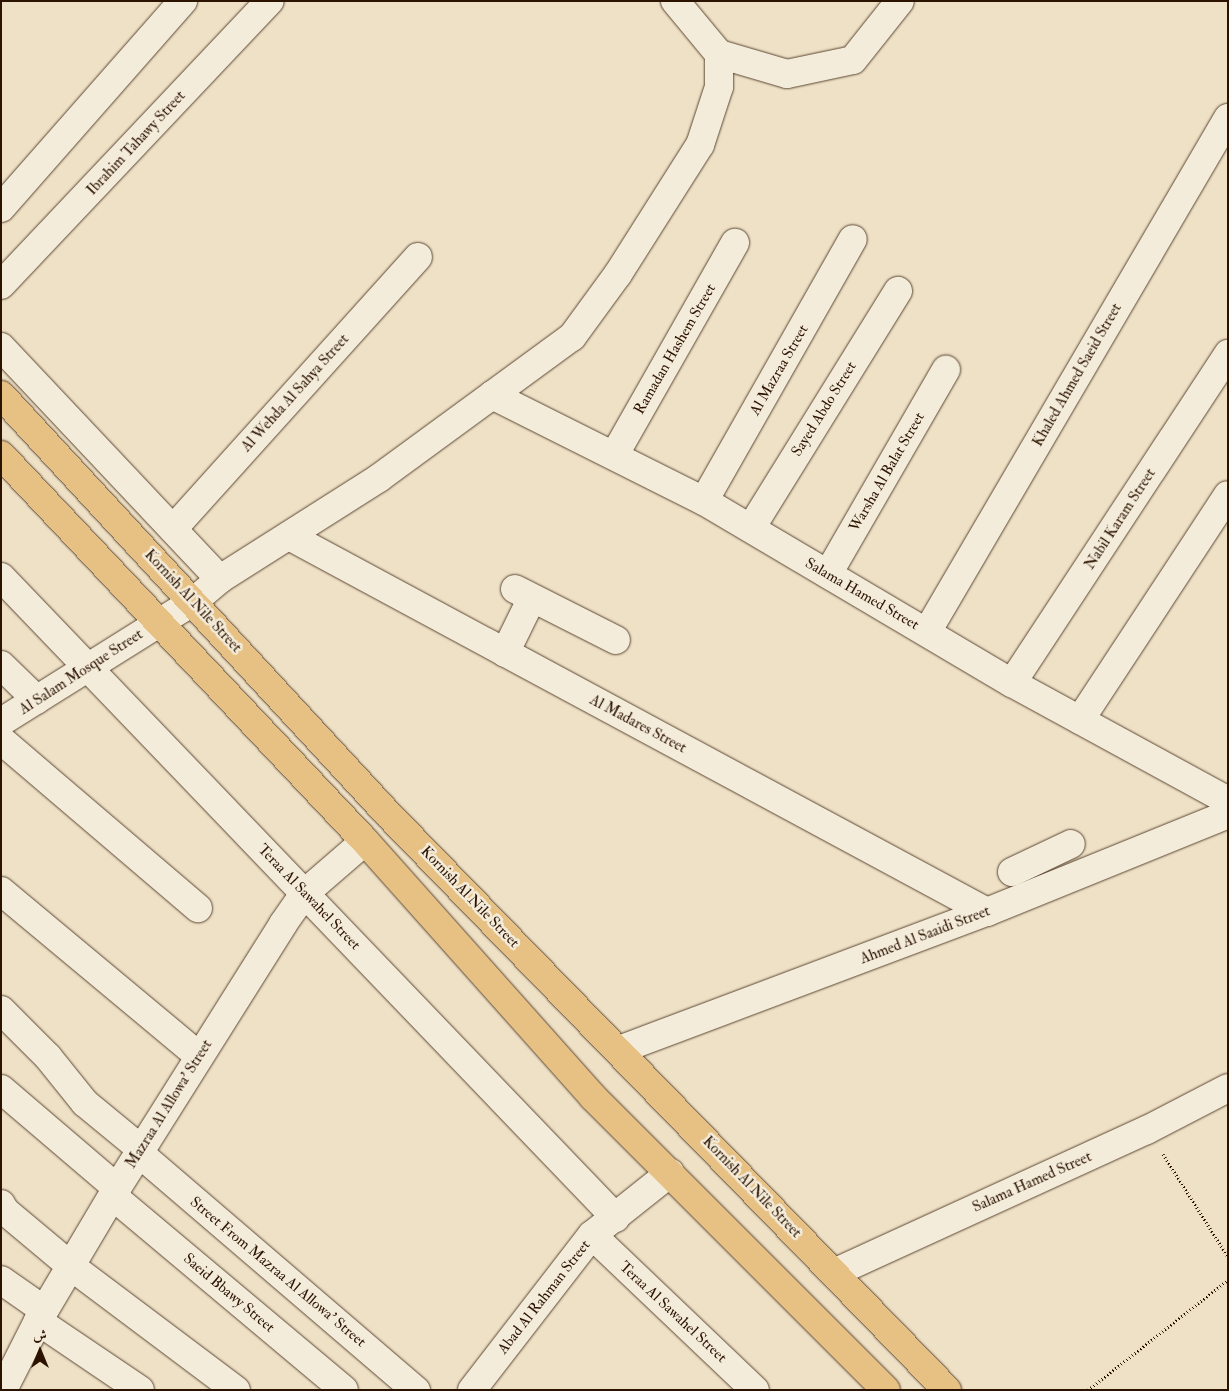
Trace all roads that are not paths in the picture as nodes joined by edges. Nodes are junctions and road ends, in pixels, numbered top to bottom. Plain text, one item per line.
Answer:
1 (183, 1) edge
2 (270, 1) edge
3 (675, 1) edge
4 (900, 1) edge
5 (719, 54) junction
6 (1228, 118) edge
7 (1, 208) edge
8 (853, 239) dead end
9 (735, 243) dead end
10 (418, 257) dead end
11 (1, 285) edge
12 (898, 291) dead end
13 (1, 347) edge
14 (1228, 354) edge
15 (946, 370) dead end
16 (1, 395) edge
17 (492, 395) junction
18 (615, 454) junction
19 (1, 455) edge
20 (1228, 495) edge
21 (704, 501) junction
22 (751, 528) junction
23 (173, 529) junction
24 (288, 536) junction
25 (828, 574) junction
26 (1, 577) edge
27 (220, 579) junction
28 (194, 601) junction
29 (161, 621) junction
30 (927, 632) junction
31 (616, 640) dead end
32 (505, 653) junction
33 (1, 665) edge
34 (88, 666) junction
35 (1012, 684) junction
36 (37, 700) junction
37 (1080, 720) junction
38 (1, 722) edge
39 (1, 740) edge
40 (1228, 802) edge
41 (1228, 814) edge
42 (365, 841) junction
43 (1071, 844) dead end
44 (1045, 888) junction
45 (1, 890) edge
46 (305, 894) junction
47 (198, 908) dead end
48 (987, 912) junction
49 (1, 1010) edge
50 (619, 1050) junction
51 (199, 1056) junction
52 (1228, 1088) edge
53 (1, 1089) edge
54 (140, 1151) junction
55 (670, 1173) junction
56 (116, 1192) junction
57 (1, 1204) edge
58 (616, 1218) junction
59 (592, 1235) junction
60 (72, 1268) junction
61 (834, 1273) junction
62 (1, 1280) edge
63 (41, 1315) junction
64 (3, 1390) edge
65 (140, 1390) edge
66 (236, 1390) edge
67 (344, 1390) edge
68 (416, 1390) edge
69 (472, 1390) edge
70 (755, 1390) edge
71 (886, 1390) edge
72 (947, 1390) edge

1 - 7 street
2 - 11 street, Ibrahim Tahawy Street
3 - 5 street
4 - 5 street
5 - 17 street, Al Salam Mosque Street
6 - 30 street, Khaled Ahmed Saeid Street
8 - 21 street, Al Mazraa Street
9 - 18 street, Ramadan Hashem Street
10 - 23 street, Al Wehda Al Sahya Street
12 - 22 street, Sayed Abdo Street
13 - 23 street
14 - 35 street, Nabil Karam Street
15 - 25 street, Warsha Al Balat Street
16 - 28 main road, Kornish Al Nile Street
17 - 18 street, Salama Hamed Street
17 - 24 street, Al Salam Mosque Street
18 - 21 street, Salama Hamed Street
19 - 29 main road
20 - 37 street
21 - 22 street, Salama Hamed Street
22 - 25 street, Salama Hamed Street
23 - 27 street
24 - 27 street, Al Salam Mosque Street
24 - 32 street, Al Madares Street
25 - 30 street, Salama Hamed Street
26 - 34 street, Teraa Al Sawahel Street
27 - 28 street, Al Salam Mosque Street
28 - 29 street, Al Salam Mosque Street
28 - 50 main road, Kornish Al Nile Street
29 - 34 street, Al Salam Mosque Street
29 - 42 main road
30 - 35 street, Salama Hamed Street
31 - 32 street
32 - 48 street, Al Madares Street
33 - 36 street
34 - 36 street, Al Salam Mosque Street
34 - 46 street, Teraa Al Sawahel Street
35 - 37 street, Salama Hamed Street
36 - 38 street, Al Salam Mosque Street
37 - 40 street, Salama Hamed Street
39 - 47 street
41 - 44 street, Ahmed Al Saaidi Street
42 - 46 street, Mazraa Al Allowa' Street
42 - 55 main road
43 - 44 street
44 - 48 street, Ahmed Al Saaidi Street
45 - 51 street
46 - 51 street, Mazraa Al Allowa' Street
46 - 58 street, Teraa Al Sawahel Street
48 - 50 street, Ahmed Al Saaidi Street
49 - 54 street, Street From Mazraa Al Allowa' Street
50 - 61 main road, Kornish Al Nile Street
51 - 54 street, Mazraa Al Allowa' Street
52 - 61 street, Salama Hamed Street
53 - 56 street, Saeid Bbawy Street
54 - 56 street, Mazraa Al Allowa' Street
54 - 68 street, Street From Mazraa Al Allowa' Street
55 - 58 street, Abad Al Rahman Street
55 - 71 main road
56 - 60 street, Mazraa Al Allowa' Street
56 - 67 street, Saeid Bbawy Street
57 - 60 street
58 - 59 street, Abad Al Rahman Street
59 - 69 street, Abad Al Rahman Street
59 - 70 street, Teraa Al Sawahel Street
60 - 63 street, Mazraa Al Allowa' Street
60 - 66 street
61 - 72 main road, Kornish Al Nile Street
62 - 63 street
63 - 64 street, Mazraa Al Allowa' Street
63 - 65 street

